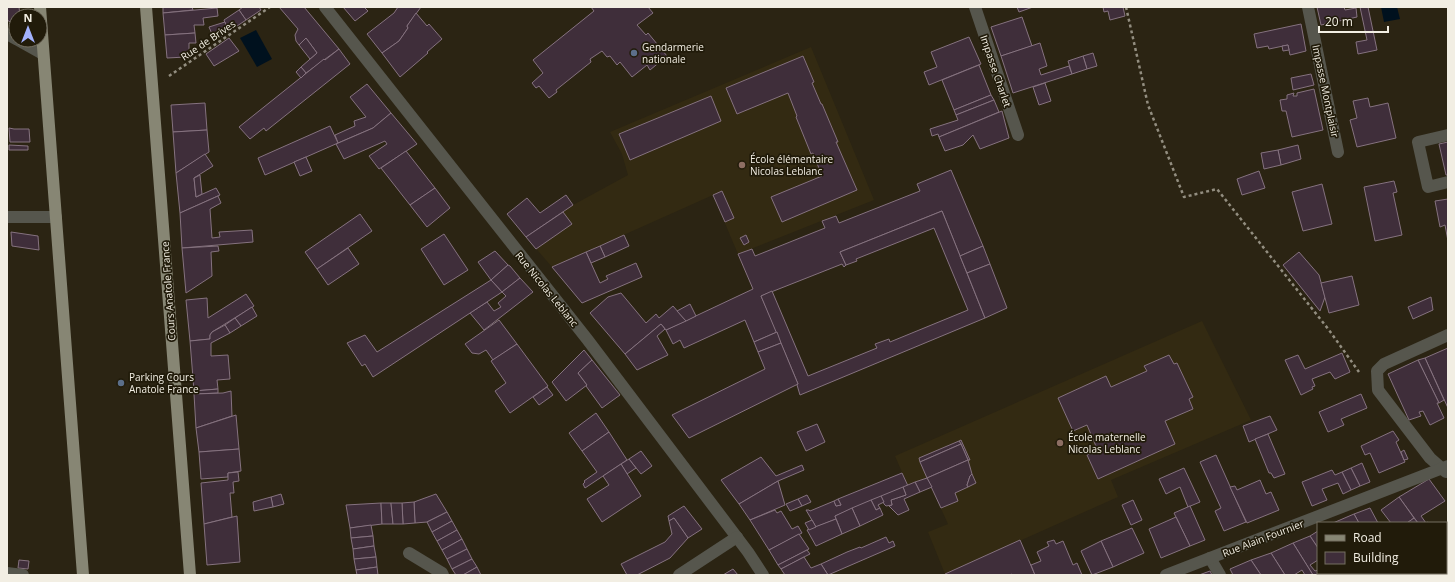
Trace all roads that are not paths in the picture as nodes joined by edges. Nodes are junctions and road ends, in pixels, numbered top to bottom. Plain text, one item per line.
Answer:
1 (40, 7) edge
2 (146, 7) edge
3 (325, 7) edge
4 (975, 7) edge
5 (1308, 7) edge
6 (33, 48) edge
7 (43, 54) junction
8 (1018, 135) dead end
9 (1448, 135) edge
10 (1338, 152) dead end
11 (1448, 182) edge
12 (7, 217) edge
13 (56, 217) junction
14 (1448, 335) edge
15 (1446, 469) edge
16 (737, 537) junction
17 (409, 553) dead end
18 (1210, 558) junction
19 (7, 573) edge
20 (22, 575) edge
21 (83, 575) edge
22 (190, 575) edge
23 (442, 575) edge
24 (678, 575) edge
25 (764, 575) edge
26 (1166, 575) edge
27 (1220, 575) edge

1 - 7 main road
2 - 22 main road, Cours Anatole France
3 - 16 street, Rue Nicolas Leblanc
4 - 8 street, Impasse Charlet
5 - 10 street, Impasse Montplaisir
6 - 7 street
7 - 13 main road
9 - 11 street
12 - 13 street
13 - 21 main road
14 - 15 street
15 - 18 street, Rue Alain Fournier
16 - 24 street
16 - 25 street, Rue Nicolas Leblanc
17 - 23 street
18 - 26 street, Rue Alain Fournier
18 - 27 street
19 - 20 street

